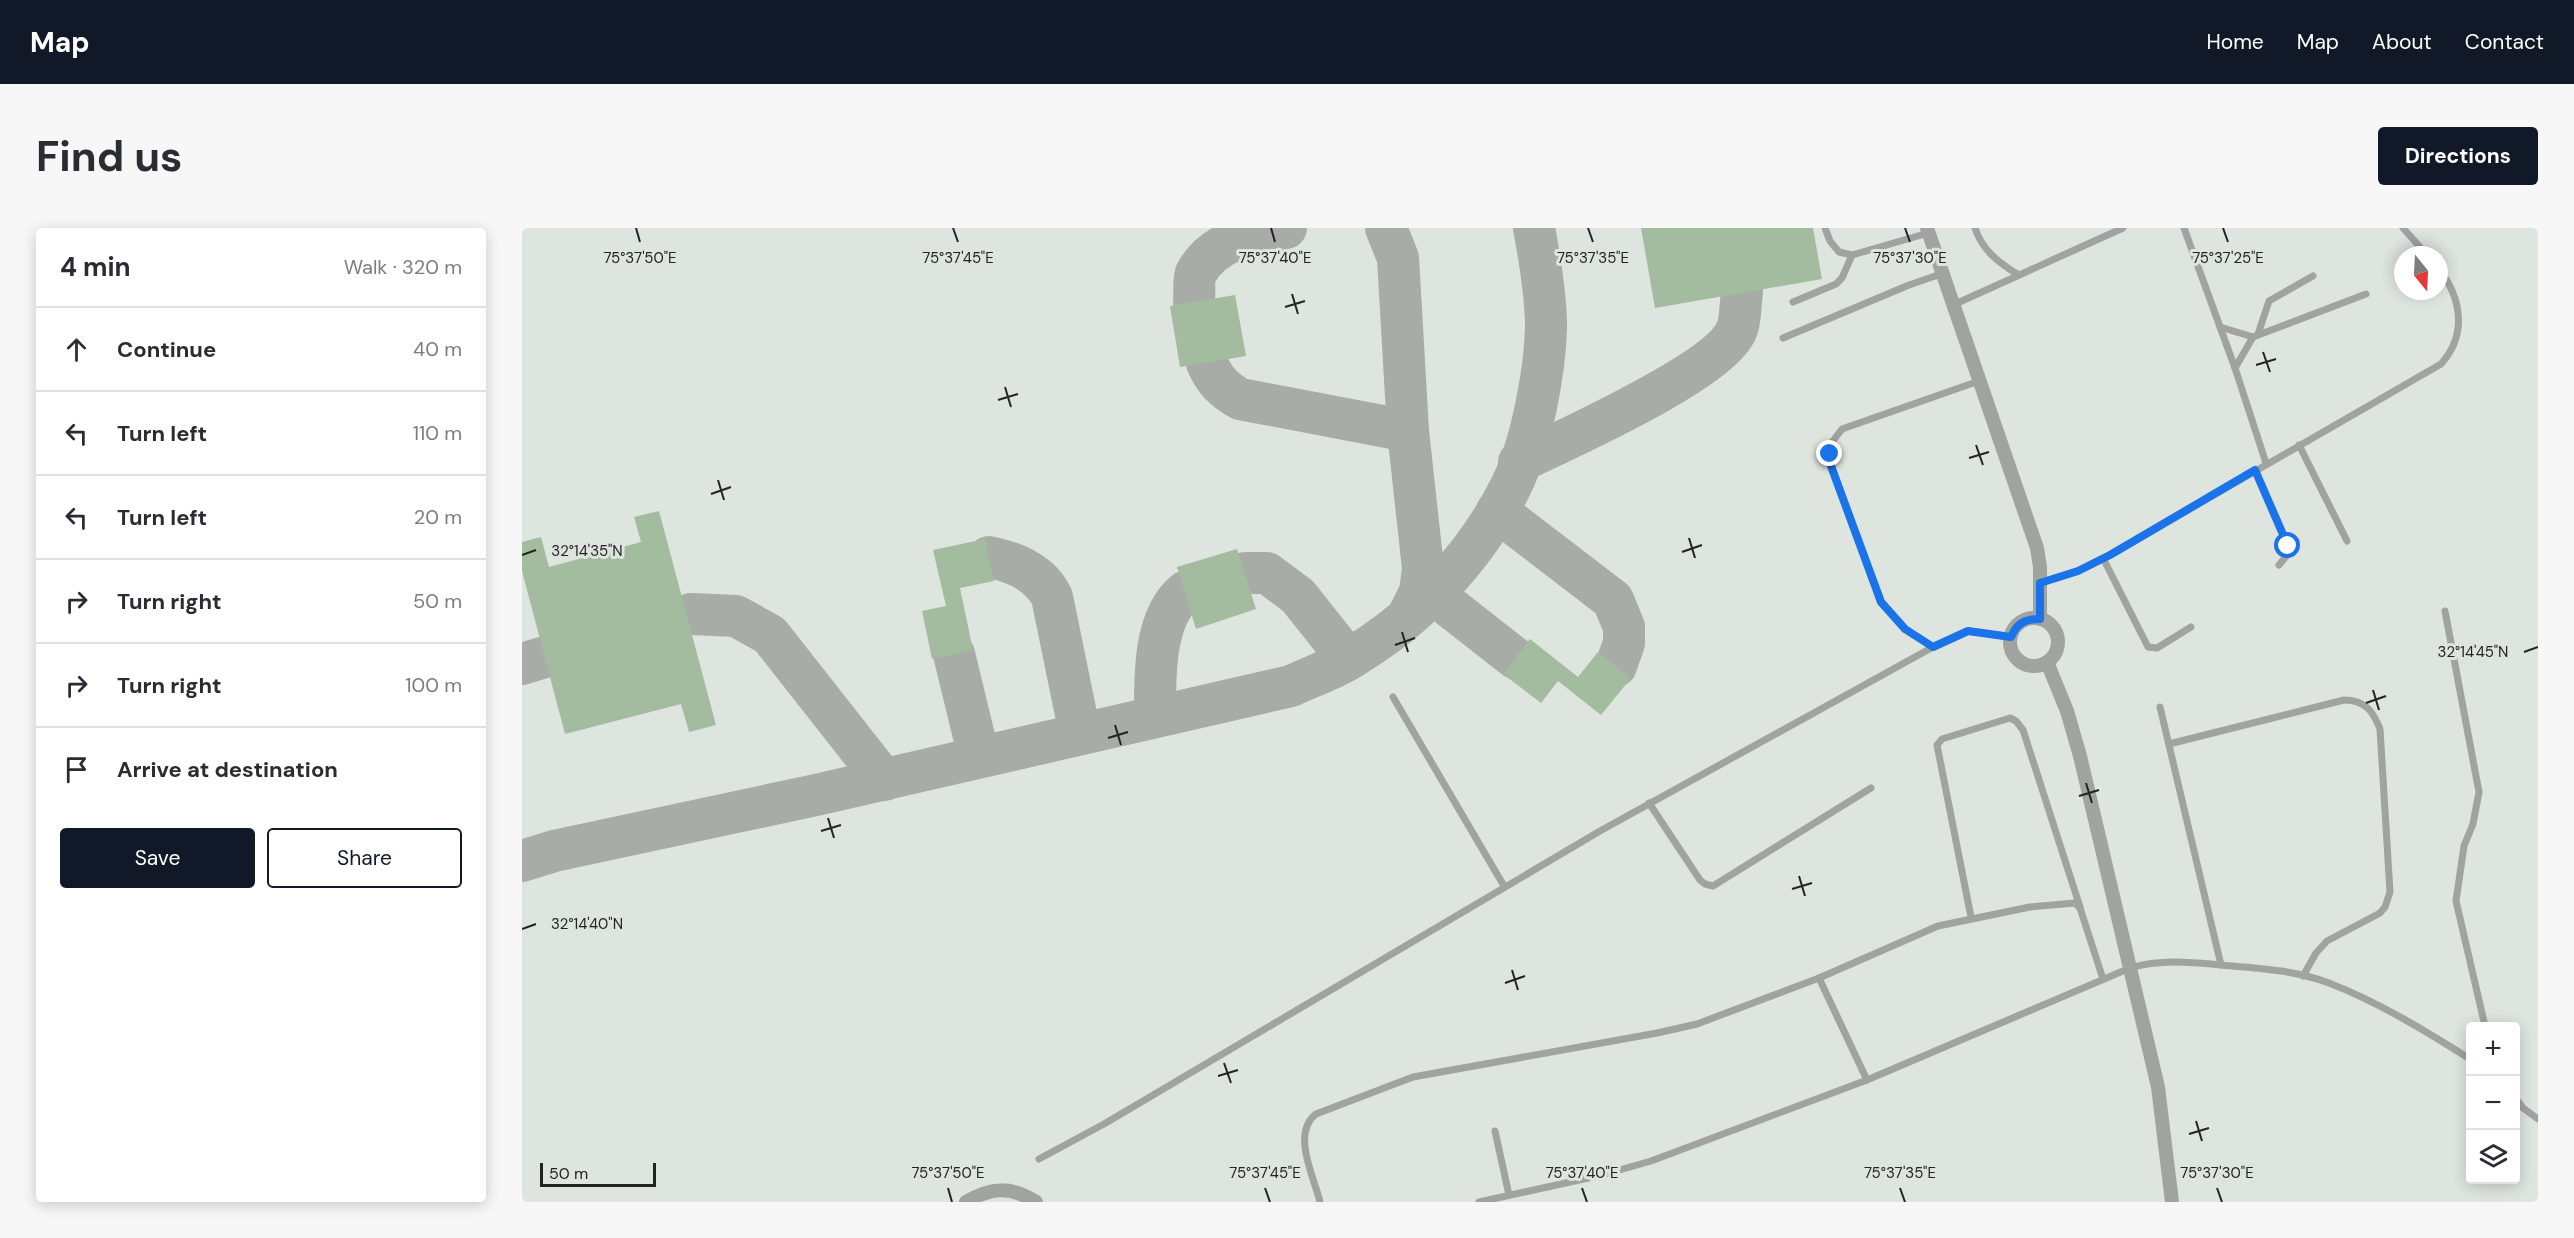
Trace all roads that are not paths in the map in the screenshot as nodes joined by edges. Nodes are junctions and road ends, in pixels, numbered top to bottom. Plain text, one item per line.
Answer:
1 (1825, 228) edge
2 (1975, 228) edge
3 (2123, 228) edge
4 (2184, 228) edge
5 (2403, 228) edge
6 (1928, 230) edge
7 (2419, 246) edge
8 (1852, 255) junction
9 (1941, 274) junction
10 (2017, 274) junction
11 (2313, 276) dead end
12 (2448, 281) edge
13 (2366, 294) dead end
14 (1793, 302) dead end
15 (1953, 305) junction
16 (2220, 327) junction
17 (2255, 336) junction
18 (1784, 338) dead end
19 (2235, 368) junction
20 (1979, 381) junction
21 (2299, 445) junction
22 (2265, 463) junction
23 (2255, 470) junction
24 (2347, 541) dead end
25 (2103, 558) junction
26 (2279, 565) dead end
27 (2040, 583) junction
28 (2445, 611) dead end
29 (2040, 619) junction
30 (2191, 627) dead end
31 (2011, 637) junction
32 (1933, 647) junction
33 (2047, 662) junction
34 (1393, 697) dead end
35 (2160, 707) dead end
36 (2169, 744) junction
37 (1871, 788) dead end
38 (1649, 803) junction
39 (1504, 886) junction
40 (2080, 908) junction
41 (1971, 918) junction
42 (2221, 965) junction
43 (2130, 968) junction
44 (2303, 976) junction
45 (1819, 978) junction
46 (2103, 979) junction
47 (2484, 1022) edge
48 (2466, 1057) edge
49 (1867, 1080) junction
50 (2520, 1104) edge
51 (2538, 1119) edge
52 (1495, 1131) dead end
53 (1039, 1159) dead end
54 (1509, 1195) junction
55 (966, 1202) edge
56 (1036, 1202) edge
57 (1320, 1202) edge
58 (1479, 1202) edge
59 (2172, 1202) edge

1 - 8 lane
2 - 10 lane
3 - 10 lane
4 - 16 lane
5 - 7 lane
6 - 8 lane
6 - 9 street
8 - 14 lane
9 - 15 street
9 - 18 lane
10 - 15 lane
11 - 17 lane
12 - 21 lane
13 - 17 lane
15 - 20 street
16 - 17 lane
16 - 19 lane
17 - 19 lane
19 - 22 lane
20 - 27 street
20 - 32 lane
21 - 22 lane
21 - 24 lane
22 - 23 lane
23 - 25 lane
23 - 26 lane
25 - 27 lane
25 - 30 lane
27 - 29 street
28 - 47 lane
29 - 31 street
29 - 33 street
31 - 32 lane
31 - 33 street
32 - 38 lane
33 - 43 street
34 - 39 lane
35 - 36 lane
36 - 42 lane
36 - 44 lane
37 - 38 lane
38 - 39 lane
39 - 53 lane
40 - 41 lane
40 - 41 lane
40 - 46 lane
41 - 45 lane
42 - 43 lane
42 - 44 lane
43 - 46 lane
43 - 59 street
44 - 48 lane
45 - 49 lane
45 - 57 lane
46 - 49 lane
49 - 54 lane
50 - 51 lane
52 - 54 lane
54 - 58 lane
55 - 56 street

